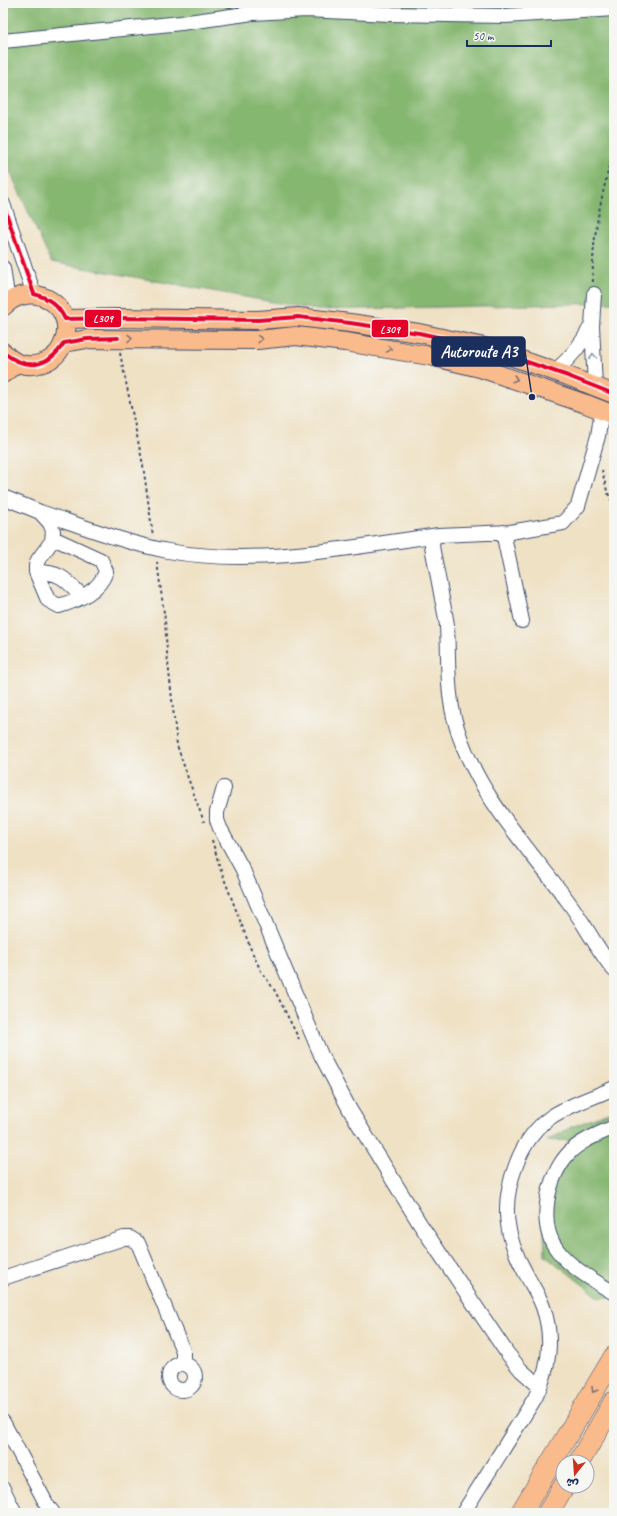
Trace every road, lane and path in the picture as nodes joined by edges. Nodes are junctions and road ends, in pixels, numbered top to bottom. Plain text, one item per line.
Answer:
1 (614, 9) edge
2 (3, 41) edge
3 (614, 147) edge
4 (3, 204) edge
5 (3, 268) edge
6 (34, 294) junction
7 (594, 294) joint
8 (6, 304) edge
9 (65, 319) junction
10 (592, 326) junction
11 (116, 338) junction
12 (64, 343) junction
13 (10, 357) edge
14 (555, 371) junction
15 (3, 374) edge
16 (595, 386) junction
17 (614, 394) edge
18 (608, 413) edge
19 (601, 464) dead end
20 (3, 497) edge
21 (614, 506) edge
22 (40, 512) junction
23 (503, 532) junction
24 (439, 535) junction
25 (53, 538) junction
26 (155, 548) junction
27 (36, 572) junction
28 (82, 596) junction
29 (522, 621) dead end
30 (224, 788) dead end
31 (205, 825) dead end
32 (211, 837) dead end
33 (614, 970) edge
34 (302, 1044) dead end
35 (614, 1088) edge
36 (614, 1127) edge
37 (3, 1278) edge
38 (614, 1293) edge
39 (614, 1356) edge
40 (183, 1364) dead end
41 (540, 1387) junction
42 (614, 1402) edge
43 (3, 1422) edge
44 (583, 1454) edge
45 (3, 1490) edge
46 (559, 1494) edge
47 (15, 1513) edge
48 (53, 1513) edge
49 (463, 1513) edge
50 (521, 1513) edge
51 (548, 1513) edge

1 - 2 street
3 - 7 path
4 - 6 street
5 - 8 street
6 - 8 main road
6 - 9 main road
7 - 10 street
9 - 12 main road
9 - 14 main road
10 - 14 street
16 -> 10 street
11 - 12 main road
11 -> 18 main road
11 - 26 path
12 - 13 main road
13 - 15 main road
14 - 16 main road
16 - 17 main road
18 - 23 street
19 - 21 path
20 - 22 street
22 - 25 street
22 - 26 street
23 - 24 street
23 - 29 street
24 - 26 street
24 - 33 street
25 - 27 street
25 - 28 street
26 - 31 path
27 - 28 street
27 - 28 street
30 - 41 street
32 - 34 path
35 - 41 street
36 - 38 street
37 - 40 street
39 -> 50 highway
41 - 49 street
42 - 44 highway
43 - 48 street
45 - 47 street
46 - 51 highway

